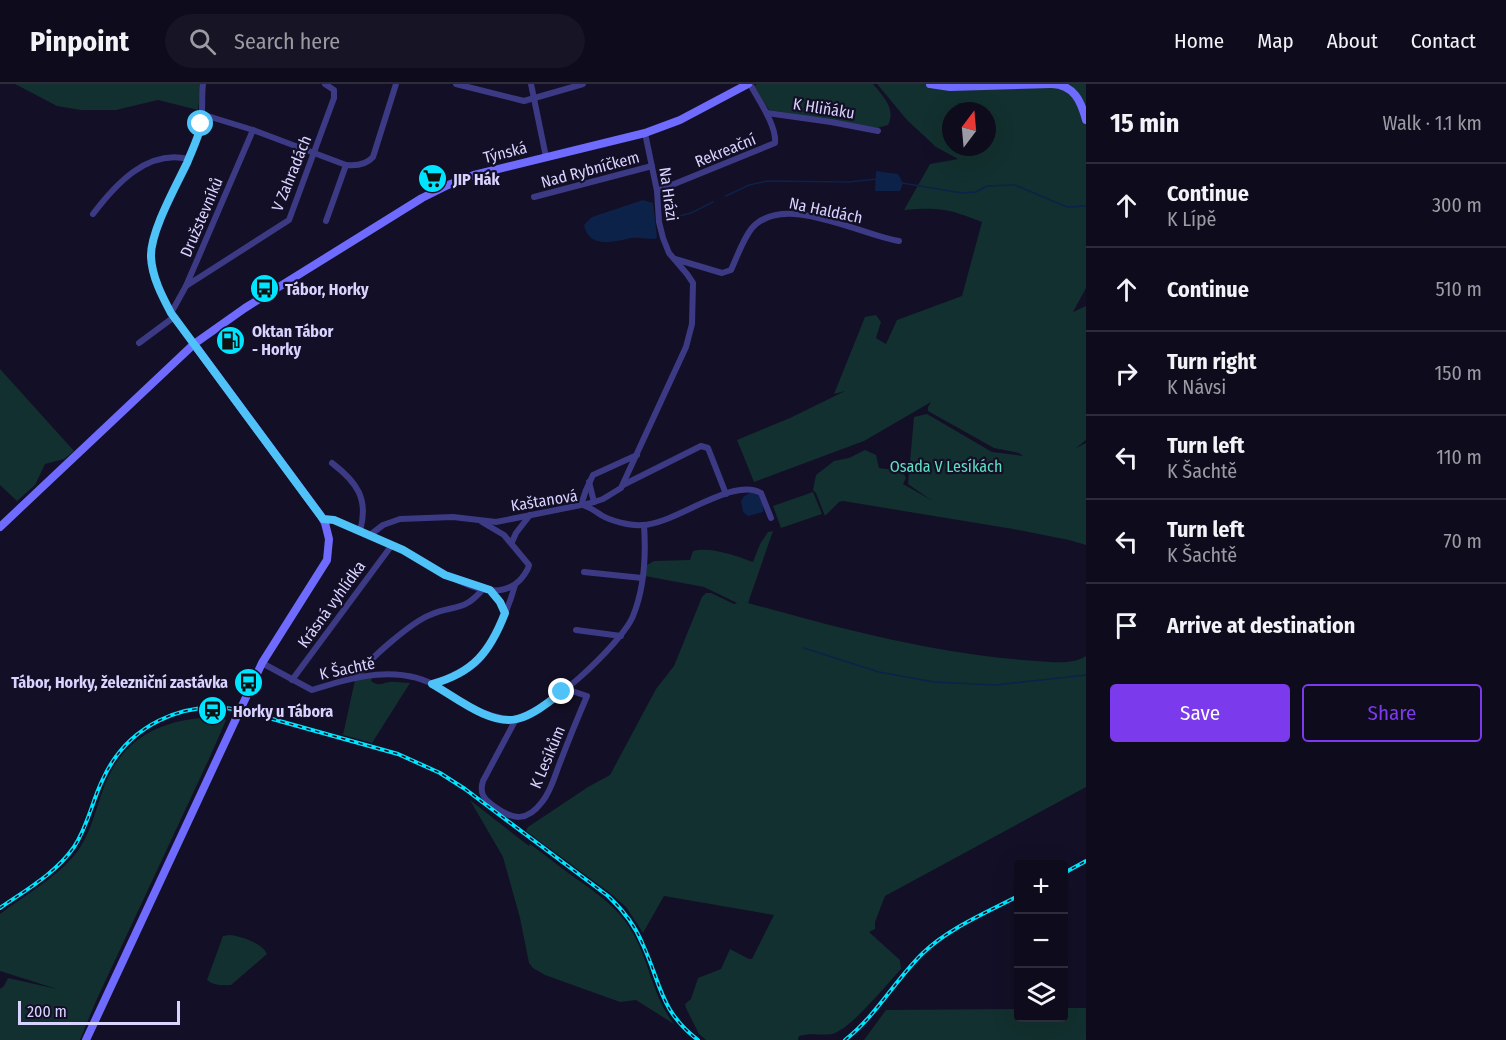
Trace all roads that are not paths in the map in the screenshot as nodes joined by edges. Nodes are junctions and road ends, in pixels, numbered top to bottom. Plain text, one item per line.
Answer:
1 (203, 84) edge
2 (325, 84) edge
3 (396, 84) edge
4 (456, 84) edge
5 (531, 84) edge
6 (583, 84) edge
7 (749, 84) edge
8 (930, 84) edge
9 (1051, 84) edge
10 (534, 99) junction
11 (766, 113) junction
12 (201, 114) junction
13 (1086, 120) edge
14 (253, 130) junction
15 (878, 130) dead end
16 (645, 133) junction
17 (313, 153) junction
18 (546, 157) junction
19 (188, 159) junction
20 (346, 165) junction
21 (652, 166) junction
22 (657, 191) junction
23 (534, 197) dead end
24 (93, 214) dead end
25 (326, 221) dead end
26 (899, 241) dead end
27 (672, 258) junction
28 (186, 286) junction
29 (173, 315) junction
30 (139, 343) dead end
31 (194, 344) junction
32 (637, 455) junction
33 (332, 463) dead end
34 (589, 482) junction
35 (623, 484) junction
36 (726, 494) junction
37 (594, 502) junction
38 (581, 505) junction
39 (531, 514) junction
40 (771, 518) dead end
41 (323, 519) junction
42 (480, 521) junction
43 (644, 525) junction
44 (0, 527) edge
45 (360, 531) junction
46 (370, 535) junction
47 (512, 542) junction
48 (392, 544) junction
49 (584, 572) dead end
50 (642, 578) junction
51 (515, 584) junction
52 (487, 589) junction
53 (505, 613) junction
54 (576, 630) dead end
55 (621, 636) junction
56 (262, 663) junction
57 (358, 676) junction
58 (292, 680) junction
59 (432, 684) junction
60 (566, 689) junction
61 (516, 719) junction
62 (86, 1040) edge

1 - 12 street
2 - 17 street, V Zahradách
3 - 20 street
4 - 10 street
5 - 10 street
6 - 10 street
7 - 11 street, Rekreační
7 - 16 street, Týnská
8 - 9 street
9 - 13 street
10 - 18 street
11 - 15 street, K Hliňáku
11 - 22 street, Rekreační
12 - 14 street
12 - 19 street
14 - 17 street
14 - 28 street, Družstevníků
16 - 18 street, Týnská
16 - 21 street, Na Hrázi
17 - 20 street
17 - 28 street, V Zahradách
18 - 31 street, Týnská
19 - 24 street
19 - 29 street
20 - 25 street
21 - 22 street, Na Hrázi
21 - 23 street, Nad Rybníčkem
22 - 27 street, Na Hrázi
26 - 27 street, Na Haldách
27 - 32 street, Na Hrázi
28 - 29 street, Družstevníků
29 - 30 street
29 - 31 street
31 - 41 street
31 - 44 street, Týnská
32 - 34 street
32 - 35 street, Na Hrázi
33 - 45 street
34 - 37 street
34 - 38 street
35 - 36 street
35 - 37 street
36 - 40 street, Kaštanová
36 - 43 street, Kaštanová
37 - 38 street
38 - 39 street, Kaštanová
38 - 43 street, Kaštanová
39 - 42 street, Kaštanová
39 - 47 street
41 - 45 street
41 - 56 street
42 - 46 street, Kaštanová
42 - 47 street
43 - 50 street
45 - 46 street
46 - 48 street
47 - 51 street
48 - 52 street
48 - 58 street, Krásná vyhlídka
49 - 50 street
50 - 55 street
51 - 52 street
51 - 53 street
52 - 53 street
52 - 57 street
53 - 59 street
54 - 55 street
55 - 60 street
56 - 58 street, K Šachtě
56 - 62 street
57 - 58 street, K Šachtě
57 - 59 street, K Šachtě
59 - 61 street, K Šachtě
60 - 61 street
60 - 61 street, K Lesíkům

